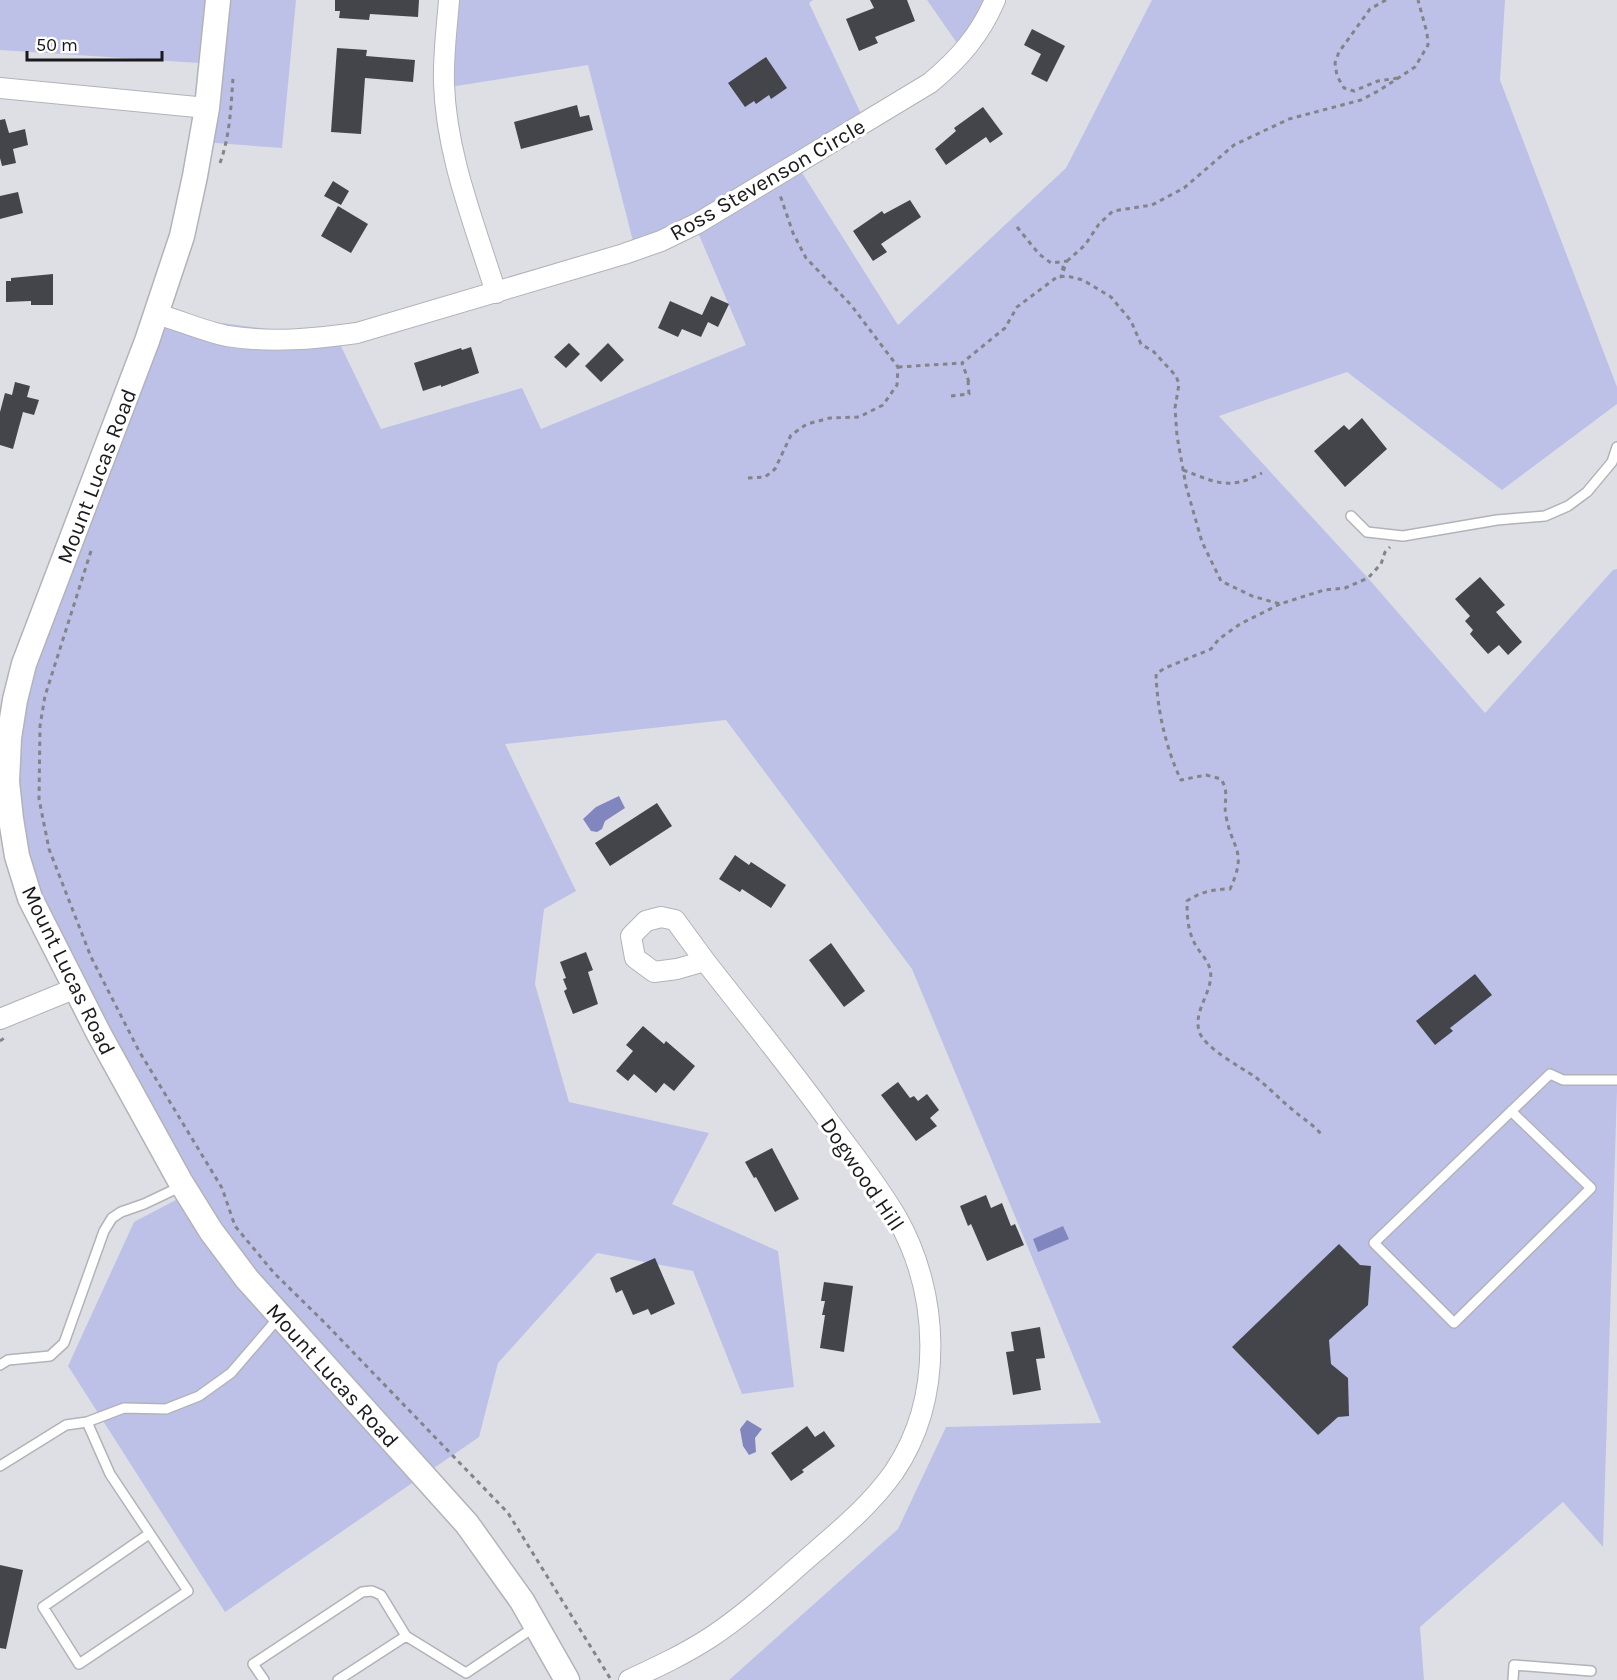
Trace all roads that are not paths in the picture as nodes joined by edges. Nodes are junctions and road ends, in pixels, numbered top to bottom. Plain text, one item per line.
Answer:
1 (218, 0) edge
2 (449, 0) edge
3 (995, 0) edge
4 (0, 88) edge
5 (207, 108) junction
6 (496, 293) junction
7 (156, 314) junction
8 (1617, 447) edge
9 (1351, 516) dead end
10 (705, 960) dead end
11 (76, 988) junction
12 (0, 1019) edge
13 (1617, 1080) edge
14 (1511, 1111) junction
15 (182, 1186) junction
16 (280, 1316) junction
17 (0, 1365) edge
18 (87, 1422) junction
19 (0, 1466) edge
20 (149, 1534) junction
21 (536, 1626) junction
22 (406, 1636) junction
23 (1591, 1671) dead end
24 (1576, 1675) edge
25 (466, 1676) edge
26 (264, 1680) edge
27 (338, 1680) edge
28 (567, 1680) edge
29 (629, 1680) edge
30 (1513, 1680) edge

1 - 5 street, Mount Lucas Road
2 - 6 street
3 - 6 street, Ross Stevenson Circle
4 - 5 street
5 - 7 street, Mount Lucas Road
6 - 7 street, Ross Stevenson Circle
7 - 11 street, Mount Lucas Road
8 - 9 lane
10 - 29 street, Dogwood Hill
11 - 12 street
11 - 15 street, Mount Lucas Road
13 - 14 lane
14 - 14 lane
15 - 16 street, Mount Lucas Road
15 - 17 lane
16 - 18 lane
16 - 21 street, Mount Lucas Road
18 - 19 lane
18 - 20 lane
20 - 20 lane
21 - 25 lane
21 - 28 street, Mount Lucas Road
22 - 25 lane
22 - 26 lane
22 - 27 lane
23 - 24 lane
24 - 30 lane

